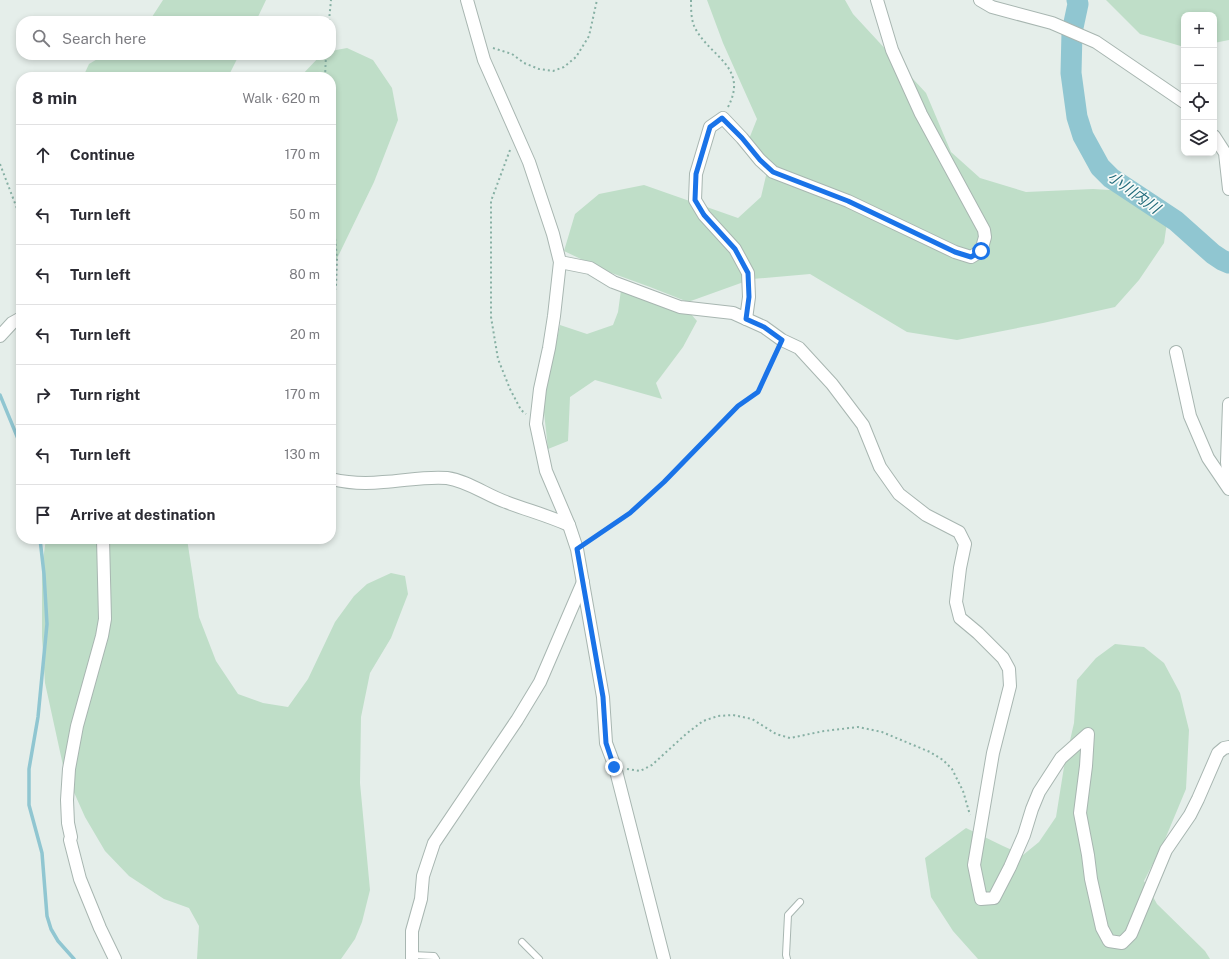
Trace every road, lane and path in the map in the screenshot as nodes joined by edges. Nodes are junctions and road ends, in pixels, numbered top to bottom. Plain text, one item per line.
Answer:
1 (331, 0) edge
2 (467, 0) edge
3 (597, 0) edge
4 (691, 0) edge
5 (877, 0) edge
6 (980, 0) edge
7 (329, 16) edge
8 (480, 44) junction
9 (326, 60) edge
10 (325, 72) edge
11 (1181, 100) edge
12 (722, 118) junction
13 (519, 137) junction
14 (1217, 141) edge
15 (0, 164) edge
16 (1229, 189) edge
17 (16, 206) edge
18 (336, 248) edge
19 (560, 262) junction
20 (336, 286) edge
21 (746, 319) junction
22 (16, 321) edge
23 (0, 336) edge
24 (782, 340) junction
25 (1176, 352) dead end
26 (1229, 404) edge
27 (536, 424) junction
28 (336, 480) edge
29 (1229, 480) edge
30 (1229, 489) edge
31 (569, 525) junction
32 (103, 544) edge
33 (577, 549) junction
34 (583, 582) junction
35 (1229, 747) edge
36 (614, 767) junction
37 (971, 820) dead end
38 (800, 902) dead end
39 (522, 942) dead end
40 (412, 957) edge
41 (114, 959) edge
42 (436, 959) edge
43 (539, 959) edge
44 (664, 959) edge
45 (787, 959) edge

1 - 7 path
2 - 8 street
3 - 8 path
4 - 12 path
5 - 12 street
6 - 11 street
8 - 13 street
9 - 10 path
12 - 21 street
13 - 19 street
13 - 27 path
14 - 16 street
15 - 17 path
18 - 20 path
19 - 21 street
19 - 27 street
21 - 24 street
22 - 23 street
24 - 33 path
24 - 35 street
25 - 30 street
26 - 29 street
27 - 31 street
28 - 31 street
31 - 33 street
32 - 41 street
33 - 34 street
34 - 36 street
34 - 40 street
36 - 37 path
36 - 44 street
38 - 45 lane
39 - 43 lane
40 - 42 lane

